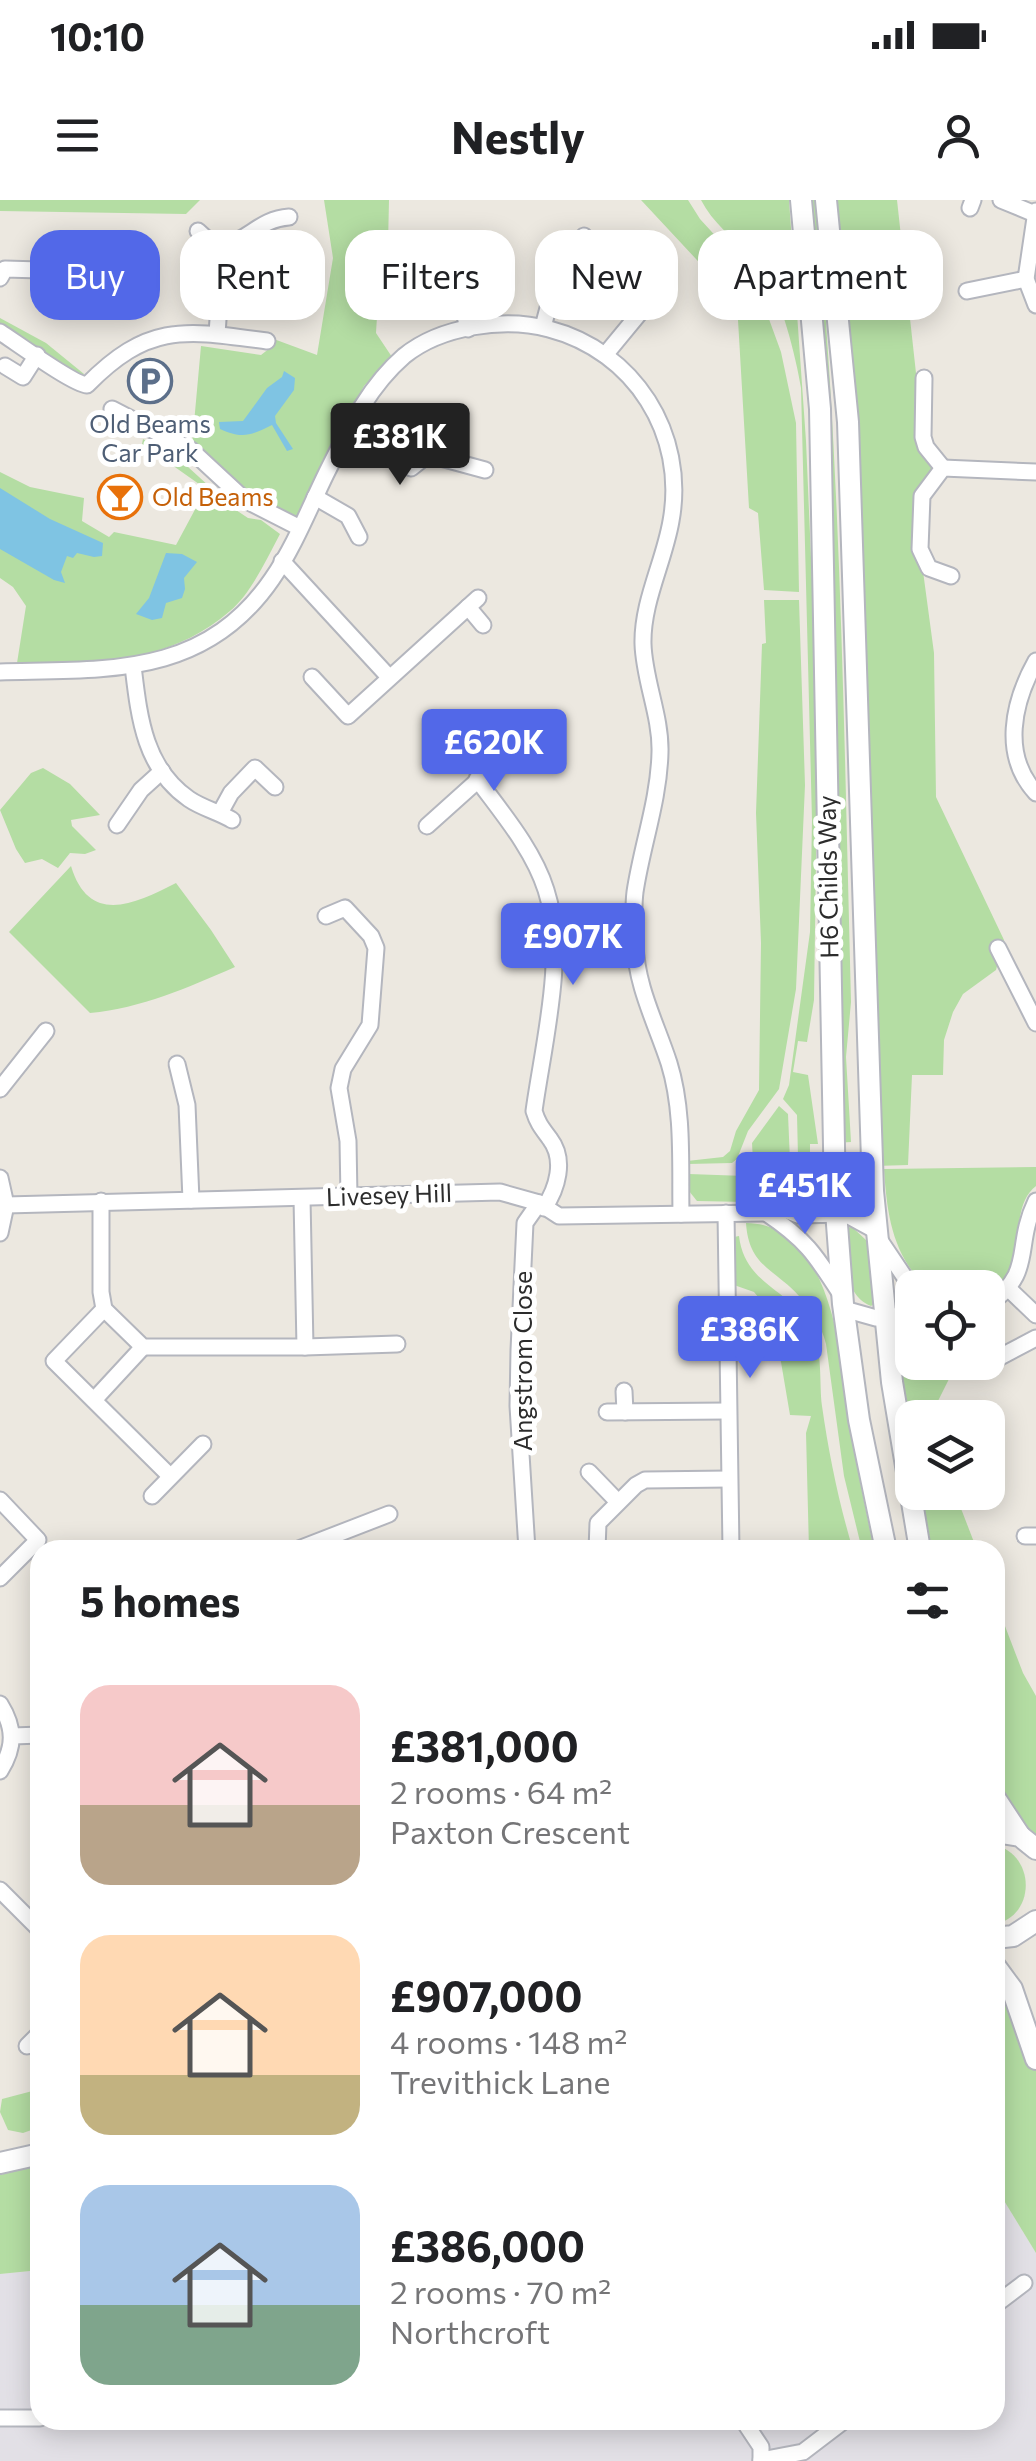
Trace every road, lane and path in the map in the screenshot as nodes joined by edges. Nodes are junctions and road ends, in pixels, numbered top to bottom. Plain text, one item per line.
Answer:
1 (801, 200) edge
2 (826, 200) edge
3 (1000, 200) edge
4 (1036, 213) edge
5 (289, 217) dead end
6 (254, 230) edge
7 (1032, 246) edge
8 (30, 270) edge
9 (2, 271) edge
10 (1026, 279) junction
11 (967, 291) dead end
12 (1036, 305) edge
13 (218, 320) edge
14 (467, 320) edge
15 (545, 320) edge
16 (635, 320) edge
17 (543, 327) junction
18 (468, 328) junction
19 (0, 332) edge
20 (217, 334) junction
21 (267, 341) dead end
22 (37, 355) junction
23 (606, 355) junction
24 (6, 366) dead end
25 (24, 377) junction
26 (924, 378) dead end
27 (40, 388) dead end
28 (112, 409) dead end
29 (356, 413) junction
30 (943, 468) junction
31 (485, 470) dead end
32 (1036, 472) edge
33 (315, 497) junction
34 (300, 528) junction
35 (360, 537) dead end
36 (282, 561) junction
37 (952, 576) dead end
38 (483, 625) dead end
39 (1036, 661) edge
40 (133, 666) junction
41 (0, 672) edge
42 (388, 676) junction
43 (312, 678) dead end
44 (534, 730) dead end
45 (162, 772) junction
46 (477, 779) junction
47 (275, 787) dead end
48 (1036, 793) edge
49 (117, 824) dead end
50 (427, 826) dead end
51 (349, 890) dead end
52 (345, 908) junction
53 (326, 916) dead end
54 (998, 948) dead end
55 (1036, 1023) edge
56 (46, 1031) dead end
57 (178, 1064) dead end
58 (0, 1089) edge
59 (833, 1172) junction
60 (0, 1178) edge
61 (349, 1197) junction
62 (302, 1198) junction
63 (102, 1200) junction
64 (191, 1200) junction
65 (1036, 1201) edge
66 (6, 1205) junction
67 (541, 1206) junction
68 (836, 1206) junction
69 (783, 1210) junction
70 (726, 1213) junction
71 (766, 1213) junction
72 (682, 1214) junction
73 (0, 1233) edge
74 (878, 1235) junction
75 (900, 1270) edge
76 (1012, 1292) junction
77 (1005, 1296) edge
78 (843, 1303) junction
79 (104, 1309) junction
80 (1036, 1315) edge
81 (895, 1316) edge
82 (884, 1317) junction
83 (1036, 1338) edge
84 (397, 1344) dead end
85 (143, 1347) junction
86 (305, 1347) junction
87 (895, 1349) edge
88 (1005, 1354) edge
89 (889, 1357) junction
90 (624, 1391) dead end
91 (94, 1400) junction
92 (728, 1410) junction
93 (607, 1412) dead end
94 (625, 1412) junction
95 (203, 1444) dead end
96 (589, 1472) dead end
97 (170, 1476) junction
98 (729, 1479) junction
99 (152, 1496) dead end
100 (0, 1500) edge
101 (618, 1502) junction
102 (388, 1514) dead end
103 (39, 1540) edge
104 (326, 1540) edge
105 (525, 1540) edge
106 (597, 1540) edge
107 (731, 1540) edge
108 (884, 1540) edge
109 (918, 1540) edge
110 (30, 1556) edge
111 (0, 1578) edge
112 (0, 1704) edge
113 (12, 1736) junction
114 (30, 1736) edge
115 (0, 1771) edge
116 (1005, 1811) edge
117 (1028, 1842) edge
118 (0, 1890) edge
119 (30, 1915) edge
120 (1036, 1922) edge
121 (1005, 1937) edge
122 (1005, 1980) edge
123 (30, 2042) edge
124 (26, 2046) dead end
125 (1035, 2057) edge
126 (30, 2156) edge
127 (0, 2163) edge
128 (1024, 2283) dead end
129 (1005, 2297) edge
130 (0, 2418) edge
131 (30, 2418) edge
132 (750, 2430) edge
133 (831, 2430) edge
134 (761, 2461) edge

1 - 59 street, H6 Childs Way
2 - 74 street, H6 Childs Way
3 - 4 street
4 - 7 street
5 - 6 street
7 - 10 street
8 - 9 street
10 - 11 street
10 - 12 street
13 - 20 street
14 - 18 street
15 - 17 street
16 - 23 street
17 - 18 street
17 - 23 street
18 - 29 street
19 - 22 street
20 - 21 street
20 - 22 street
22 - 25 street
23 - 72 street
24 - 25 street
25 - 27 street
26 - 30 street
28 - 34 street
29 - 31 street
29 - 33 street
30 - 32 street
30 - 37 street
33 - 34 street
33 - 35 street
34 - 36 street
36 - 40 street
36 - 42 street
38 - 42 street
39 - 48 street
40 - 41 street
40 - 45 street
42 - 43 street
44 - 46 street
45 - 47 street
45 - 49 street
46 - 50 street
46 - 67 street, Angstrom Close
51 - 52 street
52 - 53 street
52 - 61 street
54 - 55 street
56 - 58 street
57 - 64 street
59 - 68 street, H6 Childs Way
59 - 69 street, Livesey Hill
60 - 66 street
61 - 62 street, Livesey Hill
61 - 67 street, Livesey Hill
62 - 64 street, Livesey Hill
62 - 86 street
63 - 64 street, Livesey Hill
63 - 66 street, Livesey Hill
63 - 79 street
65 - 76 street
66 - 73 street
67 - 72 street, Livesey Hill
67 - 105 street, Angstrom Close
68 - 69 street, Livesey Hill
68 - 74 street, Livesey Hill
68 - 78 street, H6 Childs Way
69 - 71 street, Livesey Hill
70 - 71 street, Livesey Hill
70 - 72 street, Livesey Hill
70 - 92 street
71 - 78 street
74 - 75 street
74 - 82 street, H6 Childs Way
76 - 77 street
76 - 80 street
78 - 82 street
78 - 108 street, H6 Childs Way
79 - 85 street
79 - 91 street
81 - 82 street
82 - 89 street, H6 Childs Way
83 - 88 street
84 - 86 street
85 - 86 street
85 - 91 street
87 - 89 street
89 - 109 street, H6 Childs Way
90 - 94 street
91 - 97 street
92 - 94 street
92 - 98 street
93 - 94 street
95 - 97 street
96 - 101 street
97 - 99 street
98 - 101 street
98 - 107 street
100 - 103 street
101 - 106 street
102 - 104 street
110 - 111 street
112 - 113 street
113 - 114 street
113 - 115 street
116 - 117 street
118 - 119 street
120 - 121 street
122 - 125 street
123 - 124 street
126 - 127 street
128 - 129 street
130 - 131 street
132 - 134 street
133 - 134 street

